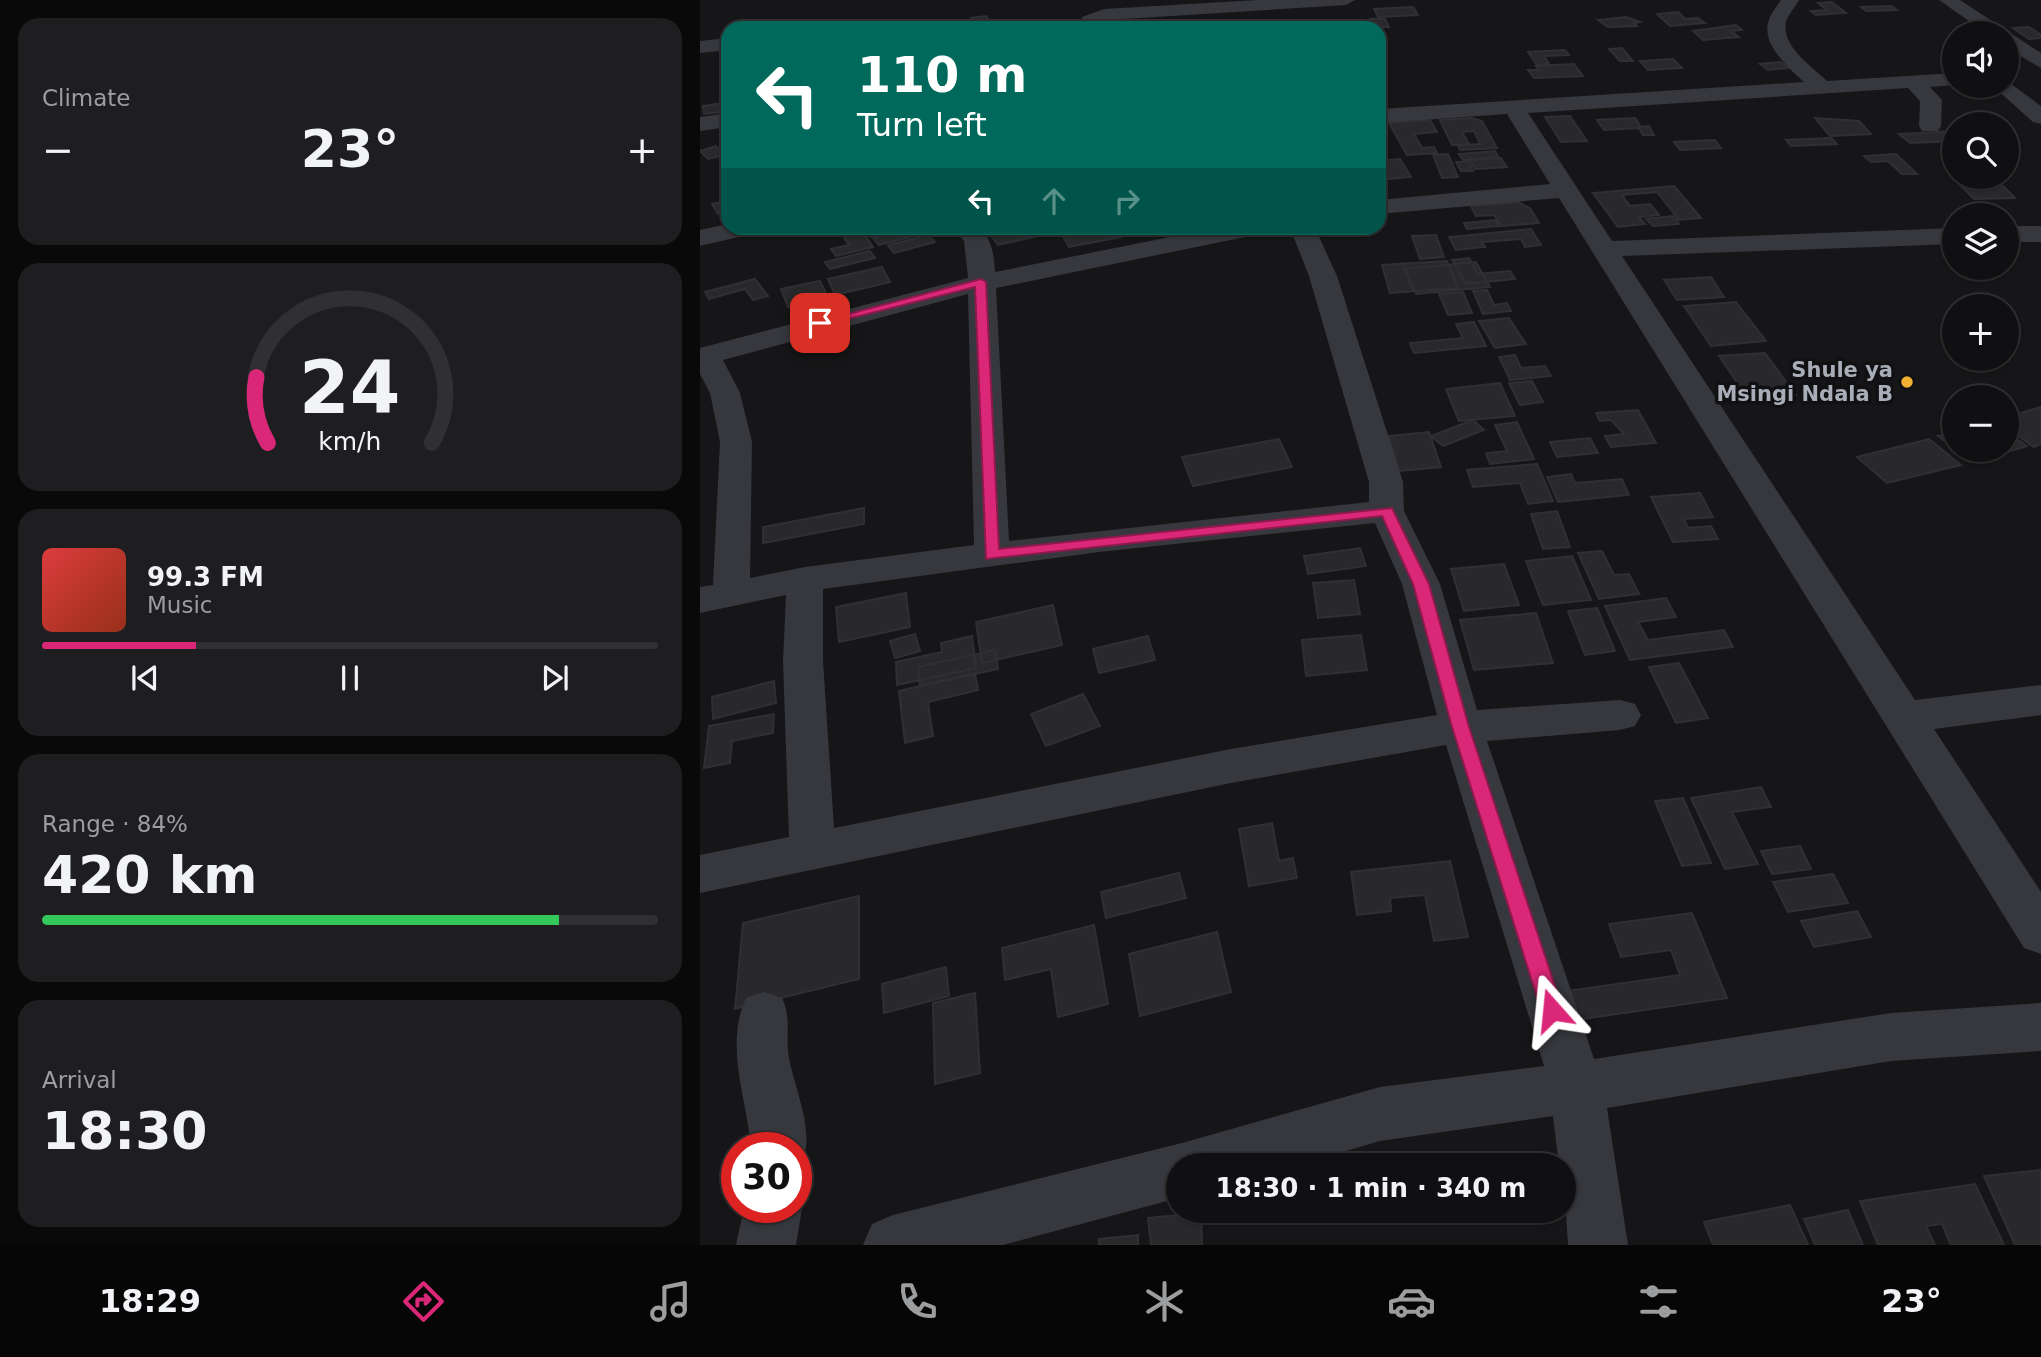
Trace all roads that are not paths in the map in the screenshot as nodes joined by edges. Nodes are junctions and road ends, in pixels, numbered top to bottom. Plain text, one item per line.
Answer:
1 (1346, 0) edge
2 (1790, 0) edge
3 (1948, 0) edge
4 (1089, 21) edge
5 (1980, 21) edge
6 (721, 45) edge
7 (700, 47) edge
8 (2019, 47) edge
9 (2041, 62) edge
10 (2041, 73) edge
11 (2019, 74) edge
12 (1942, 80) edge
13 (1914, 82) junction
14 (1823, 89) junction
15 (2018, 98) edge
16 (1514, 108) junction
17 (1386, 116) edge
18 (2041, 117) edge
19 (721, 121) edge
20 (700, 124) edge
21 (1930, 126) dead end
22 (1566, 190) junction
23 (1386, 206) edge
24 (721, 233) edge
25 (2019, 234) edge
26 (2041, 234) edge
27 (972, 235) edge
28 (1215, 235) edge
29 (1306, 235) edge
30 (1942, 236) edge
31 (700, 238) edge
32 (1602, 249) junction
33 (981, 282) junction
34 (703, 357) edge
35 (1387, 511) junction
36 (992, 555) junction
37 (805, 579) junction
38 (716, 597) edge
39 (2041, 700) edge
40 (1620, 715) dead end
41 (1905, 717) junction
42 (1461, 727) junction
43 (812, 851) junction
44 (700, 874) edge
45 (2041, 933) edge
46 (765, 1015) dead end
47 (2041, 1027) edge
48 (1577, 1087) junction
49 (777, 1132) edge
50 (1241, 1153) edge
51 (1166, 1173) edge
52 (770, 1223) edge
53 (766, 1245) edge
54 (893, 1245) edge
55 (1598, 1245) edge

1 - 4 street
2 - 14 street
3 - 5 street
6 - 7 street
8 - 9 street
10 - 11 street
12 - 13 street
13 - 14 street
13 - 21 street
14 - 16 street
15 - 18 street
16 - 17 street
16 - 22 street
19 - 20 street
22 - 23 street
22 - 32 street
24 - 31 street
25 - 26 street
27 - 33 street
28 - 33 street
29 - 35 street
30 - 32 street
32 - 41 street
33 - 34 street
33 - 36 street
34 - 38 street
35 - 36 street
35 - 42 street
36 - 37 street
37 - 38 street
37 - 43 street
39 - 41 street
40 - 42 street
41 - 45 street
42 - 43 street
42 - 48 street
43 - 44 street
46 - 49 street
47 - 48 street
48 - 50 street
48 - 55 street
51 - 54 street
52 - 53 street

